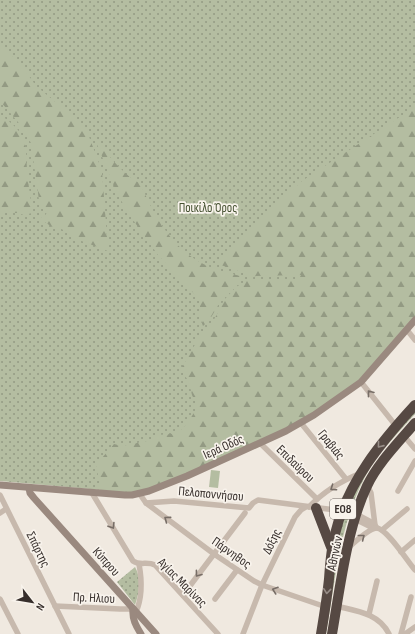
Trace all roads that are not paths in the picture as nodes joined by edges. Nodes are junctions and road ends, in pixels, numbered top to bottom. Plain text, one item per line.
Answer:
1 (415, 320) edge
2 (406, 330) junction
3 (415, 340) edge
4 (361, 382) junction
5 (415, 405) edge
6 (301, 423) junction
7 (415, 424) edge
8 (396, 426) junction
9 (404, 436) junction
10 (260, 443) junction
11 (415, 449) edge
12 (415, 461) edge
13 (361, 473) junction
14 (346, 479) junction
15 (0, 485) edge
16 (367, 485) junction
17 (30, 488) junction
18 (39, 488) junction
19 (398, 491) dead end
20 (92, 493) junction
21 (139, 494) junction
22 (0, 495) edge
23 (146, 503) junction
24 (40, 504) junction
25 (312, 505) junction
26 (6, 509) junction
27 (407, 509) dead end
28 (342, 511) junction
29 (0, 513) edge
30 (245, 513) dead end
31 (355, 517) junction
32 (378, 528) junction
33 (415, 540) edge
34 (348, 548) junction
35 (332, 549) junction
36 (401, 552) junction
37 (214, 554) junction
38 (140, 564) junction
39 (237, 570) junction
40 (415, 570) edge
41 (377, 581) dead end
42 (262, 585) junction
43 (183, 595) junction
44 (411, 597) dead end
45 (0, 599) edge
46 (215, 599) dead end
47 (55, 606) junction
48 (336, 606) junction
49 (326, 607) junction
50 (135, 610) junction
51 (369, 614) junction
52 (414, 629) edge
53 (18, 634) edge
54 (69, 634) edge
55 (141, 634) edge
56 (156, 634) edge
57 (218, 634) edge
58 (243, 634) edge
59 (321, 634) edge
60 (332, 634) edge
61 (389, 634) edge
62 (401, 634) edge
63 (405, 634) edge

1 - 2 main road, Ιερά Οδός
2 - 3 street
2 - 4 main road, Ιερά Οδός
4 - 6 main road, Ιερά Οδός
8 -> 4 street
5 - 8 highway, Αθηνών / ΕΟ8
6 - 10 main road, Ιερά Οδός
6 - 14 street, Γραβιάς
7 - 9 highway, Αθηνών / ΕΟ8
8 -> 13 highway, Αθηνών / ΕΟ8
9 - 11 street
9 - 16 highway, Αθηνών / ΕΟ8
10 - 21 main road, Ιερά Οδός
10 - 25 street, Επιδαύρου
12 - 19 street
13 - 14 street
13 - 28 highway, Αθηνών / ΕΟ8
14 -> 25 street
15 - 17 main road, Ιερά Οδός
16 - 31 highway, Αθηνών / ΕΟ8
16 - 32 street
17 - 18 main road, Ιερά Οδός
17 - 24 main road, Κύπρου
18 - 20 main road, Ιερά Οδός
18 - 24 main road
20 - 21 main road, Ιερά Οδός
20 -> 38 street, Αγίας Μαρίνας
21 - 23 street, Πάρνηθος
22 - 26 street, Σπάρτης
23 - 25 street, Πελοποννήσου
37 -> 23 street, Πάρνηθος
24 - 50 main road, Κύπρου
25 - 28 street, Πελοποννήσου
25 - 35 highway
25 - 42 street, Δόξης
26 - 29 street
26 - 47 street, Σπάρτης
27 - 32 street
28 - 35 highway, Αθηνών / ΕΟ8
30 - 37 street
31 - 32 street
31 - 34 highway, Αθηνών / ΕΟ8
34 -> 32 street
32 - 36 street
33 - 36 street
34 - 48 highway, Αθηνών / ΕΟ8
35 -> 49 highway, Αθηνών / ΕΟ8
36 - 40 street
37 - 39 street, Πάρνηθος
37 -> 43 street
38 - 43 street, Αγίας Μαρίνας
38 - 50 street
39 - 42 street, Πάρνηθος
39 - 46 street
41 - 51 street
49 -> 42 street, Πάρνηθος
42 - 58 street, Δόξης
43 - 57 street, Αγίας Μαρίνας
44 - 62 street
45 - 53 street
47 - 50 street, Πρ. Ηλιου
47 - 54 street, Σπάρτης
48 - 51 street
48 - 60 highway, Αθηνών / ΕΟ8
49 - 59 highway, Αθηνών / ΕΟ8
50 - 55 main road
50 - 56 main road, Κύπρου
51 - 61 street
52 - 63 street

